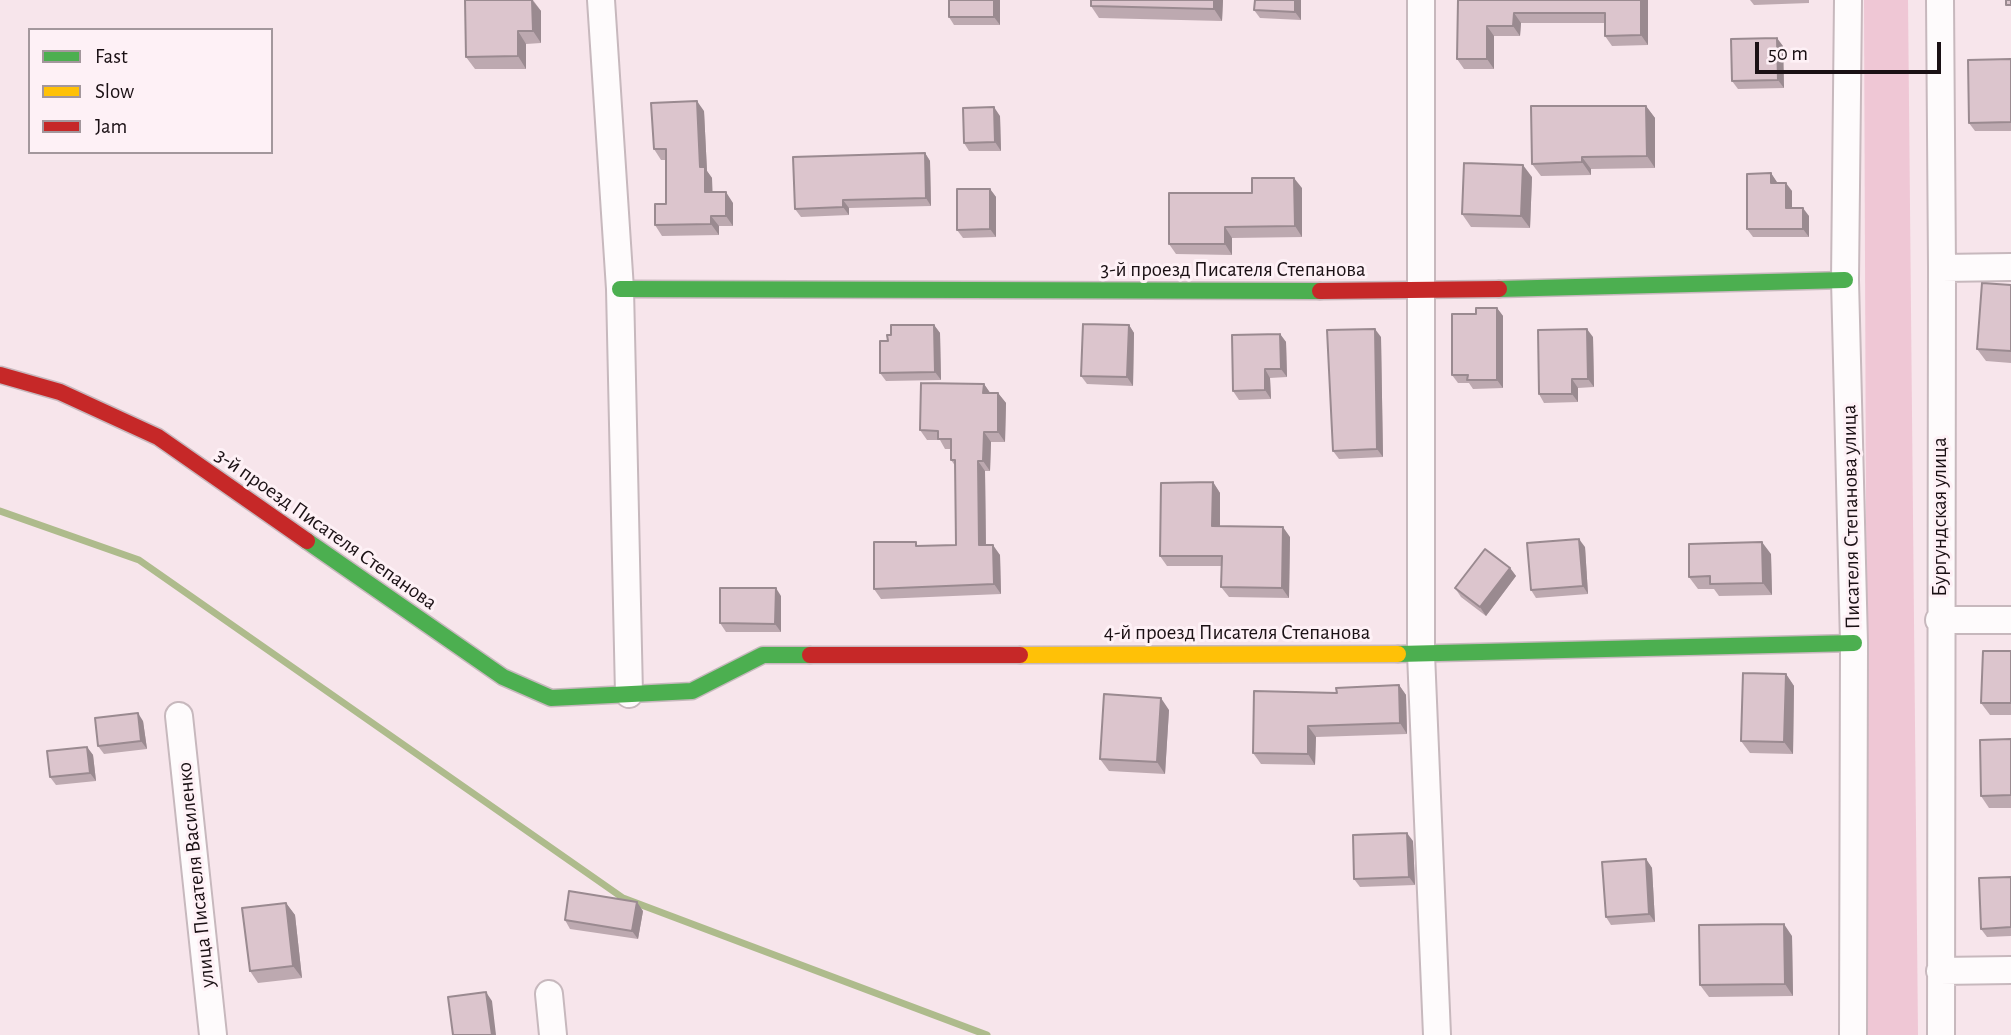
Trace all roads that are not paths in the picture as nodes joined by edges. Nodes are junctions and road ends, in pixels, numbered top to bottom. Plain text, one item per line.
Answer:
1 (601, 0) edge
2 (1421, 0) edge
3 (1849, 0) edge
4 (1940, 0) edge
5 (2011, 267) edge
6 (1942, 268) junction
7 (1846, 281) junction
8 (620, 289) junction
9 (1421, 291) junction
10 (0, 375) edge
11 (1940, 620) junction
12 (2011, 620) edge
13 (1854, 643) junction
14 (1421, 654) junction
15 (629, 694) junction
16 (179, 716) dead end
17 (2011, 970) edge
18 (1940, 971) junction
19 (548, 994) dead end
20 (213, 1035) edge
21 (553, 1035) edge
22 (1437, 1035) edge
23 (1853, 1035) edge
24 (1941, 1035) edge

1 - 8 street
2 - 9 street
3 - 7 street, Писателя Степанова улица
4 - 6 street, Бургундская улица
5 - 6 street
6 - 11 street, Бургундская улица
7 - 9 street, 3-й проезд Писателя Степанова
7 - 13 street, Писателя Степанова улица
8 - 9 street, 3-й проезд Писателя Степанова
8 - 15 street
9 - 14 street
10 - 15 street, 3-й проезд Писателя Степанова
11 - 12 street
11 - 18 street, Бургундская улица
13 - 14 street, 4-й проезд Писателя Степанова
13 - 23 street, Писателя Степанова улица
14 - 15 street, 4-й проезд Писателя Степанова
14 - 22 street
16 - 20 street, улица Писателя Василенко
17 - 18 street
18 - 24 street, Бургундская улица
19 - 21 street

